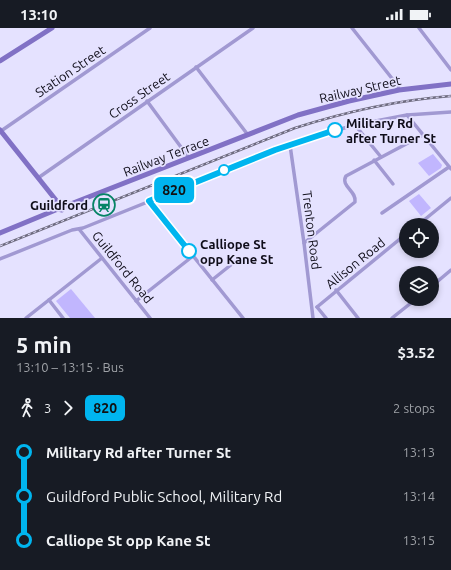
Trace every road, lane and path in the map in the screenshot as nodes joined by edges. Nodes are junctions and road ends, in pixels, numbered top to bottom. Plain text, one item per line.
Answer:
1 (52, 28) edge
2 (150, 28) edge
3 (252, 28) edge
4 (352, 28) edge
5 (419, 28) edge
6 (0, 61) edge
7 (196, 67) junction
8 (451, 70) edge
9 (451, 84) edge
10 (399, 90) junction
11 (147, 101) junction
12 (451, 112) edge
13 (407, 115) junction
14 (276, 124) joint
15 (355, 125) junction
16 (0, 130) edge
17 (248, 135) junction
18 (423, 135) junction
19 (290, 144) junction
20 (381, 157) junction
21 (190, 159) junction
22 (374, 160) junction
23 (450, 168) edge
24 (38, 178) junction
25 (392, 184) dead end
26 (451, 198) edge
27 (149, 201) junction
28 (60, 207) junction
29 (382, 213) dead end
30 (427, 218) edge
31 (79, 229) junction
32 (0, 233) edge
33 (399, 240) edge
34 (304, 243) junction
35 (193, 256) junction
36 (102, 258) junction
37 (0, 259) edge
38 (237, 260) dead end
39 (451, 270) edge
40 (212, 280) junction
41 (439, 280) edge
42 (336, 290) junction
43 (49, 300) junction
44 (136, 301) junction
45 (407, 306) edge
46 (312, 307) junction
47 (317, 307) junction
48 (26, 318) edge
49 (63, 318) edge
50 (150, 318) edge
51 (243, 318) edge
52 (313, 318) edge
53 (326, 318) edge
54 (358, 318) edge
55 (392, 318) edge

1 - 6 main road
2 - 16 street, Station Street
3 - 7 street, Cross Street
4 - 10 street
5 - 8 street
7 - 11 street, Cross Street
7 - 17 street
9 - 10 main road, Railway Street
10 - 14 main road, Railway Street
11 - 21 street
11 - 24 street, Cross Street
12 - 13 street
13 - 15 street
13 - 18 street
14 - 17 main road, Railway Terrace
15 - 19 street
15 - 20 street
16 - 24 main road
17 - 21 main road, Railway Terrace
18 - 20 street
18 - 23 street
19 - 27 street
19 - 34 street, Trenton Road
20 - 22 street
21 - 28 main road, Railway Terrace
22 - 25 street
22 - 34 street
23 - 29 street
24 - 28 main road
26 - 30 street
27 - 31 street
27 - 35 street
28 - 32 main road, Railway Terrace
31 - 36 street, Guildford Road
31 - 37 street
33 - 42 street, Allison Road
34 - 46 street, Trenton Road
35 - 40 street
35 - 44 street
36 - 43 street
36 - 44 street, Guildford Road
38 - 40 street
39 - 41 street
40 - 51 street
42 - 47 street, Allison Road
42 - 54 street
43 - 48 street
43 - 49 street
44 - 50 street, Guildford Road
45 - 55 street
46 - 47 street
46 - 52 street, Trenton Road
47 - 53 street

